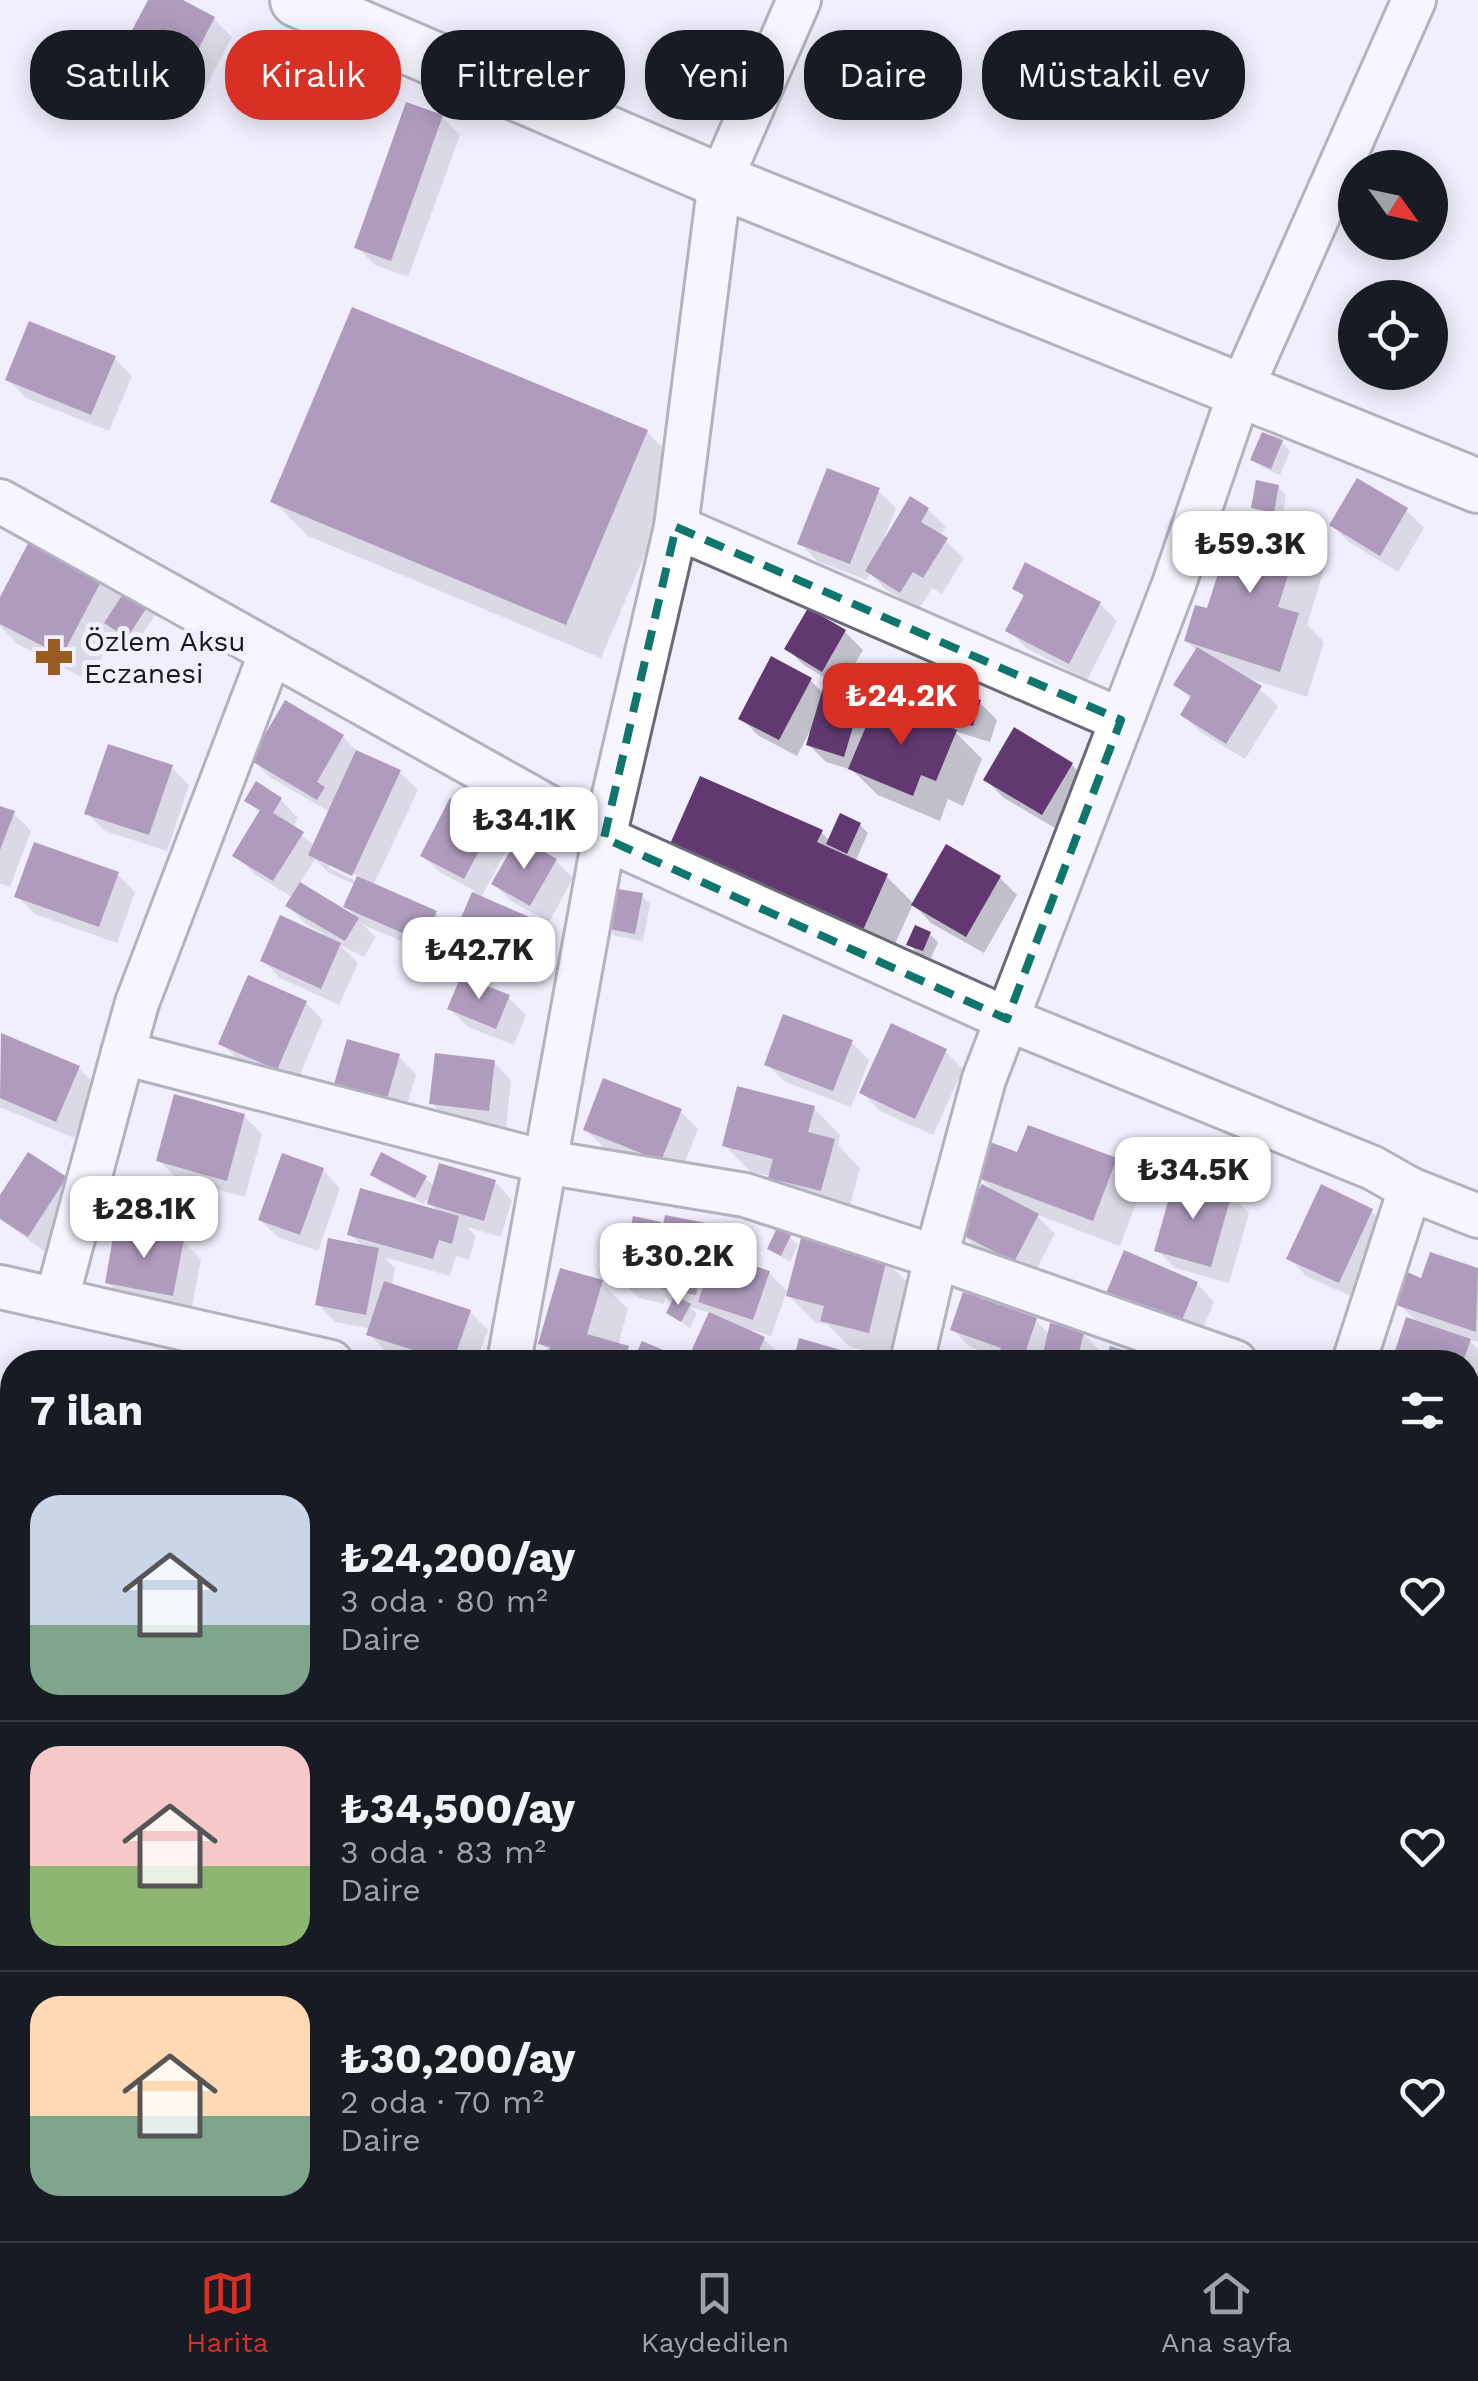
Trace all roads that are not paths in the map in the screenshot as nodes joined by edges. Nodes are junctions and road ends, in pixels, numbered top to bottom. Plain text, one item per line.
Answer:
1 (297, 0) edge
2 (799, 0) edge
3 (1414, 0) edge
4 (720, 181) junction
5 (1240, 392) junction
6 (1478, 486) edge
7 (0, 501) edge
8 (676, 527) junction
9 (271, 652) junction
10 (1121, 720) junction
11 (604, 838) junction
12 (1007, 1019) junction
13 (124, 1053) junction
14 (545, 1162) junction
15 (1410, 1190) junction
16 (1478, 1216) edge
17 (936, 1257) junction
18 (0, 1287) edge
19 (56, 1298) junction
20 (279, 1350) edge
21 (511, 1350) edge
22 (915, 1350) edge
23 (1201, 1350) edge
24 (1358, 1350) edge

1 - 4 street
2 - 4 street
3 - 5 street
4 - 5 street
4 - 8 street
5 - 6 street
5 - 10 street
7 - 9 street
8 - 10 street
8 - 11 street
9 - 11 street
9 - 13 street
10 - 12 street
11 - 12 street
11 - 14 street
12 - 15 street
12 - 17 street
13 - 14 street
13 - 19 street
14 - 17 street
14 - 21 street
15 - 16 street
15 - 24 street
17 - 22 street
17 - 23 street
18 - 19 street
19 - 20 street

